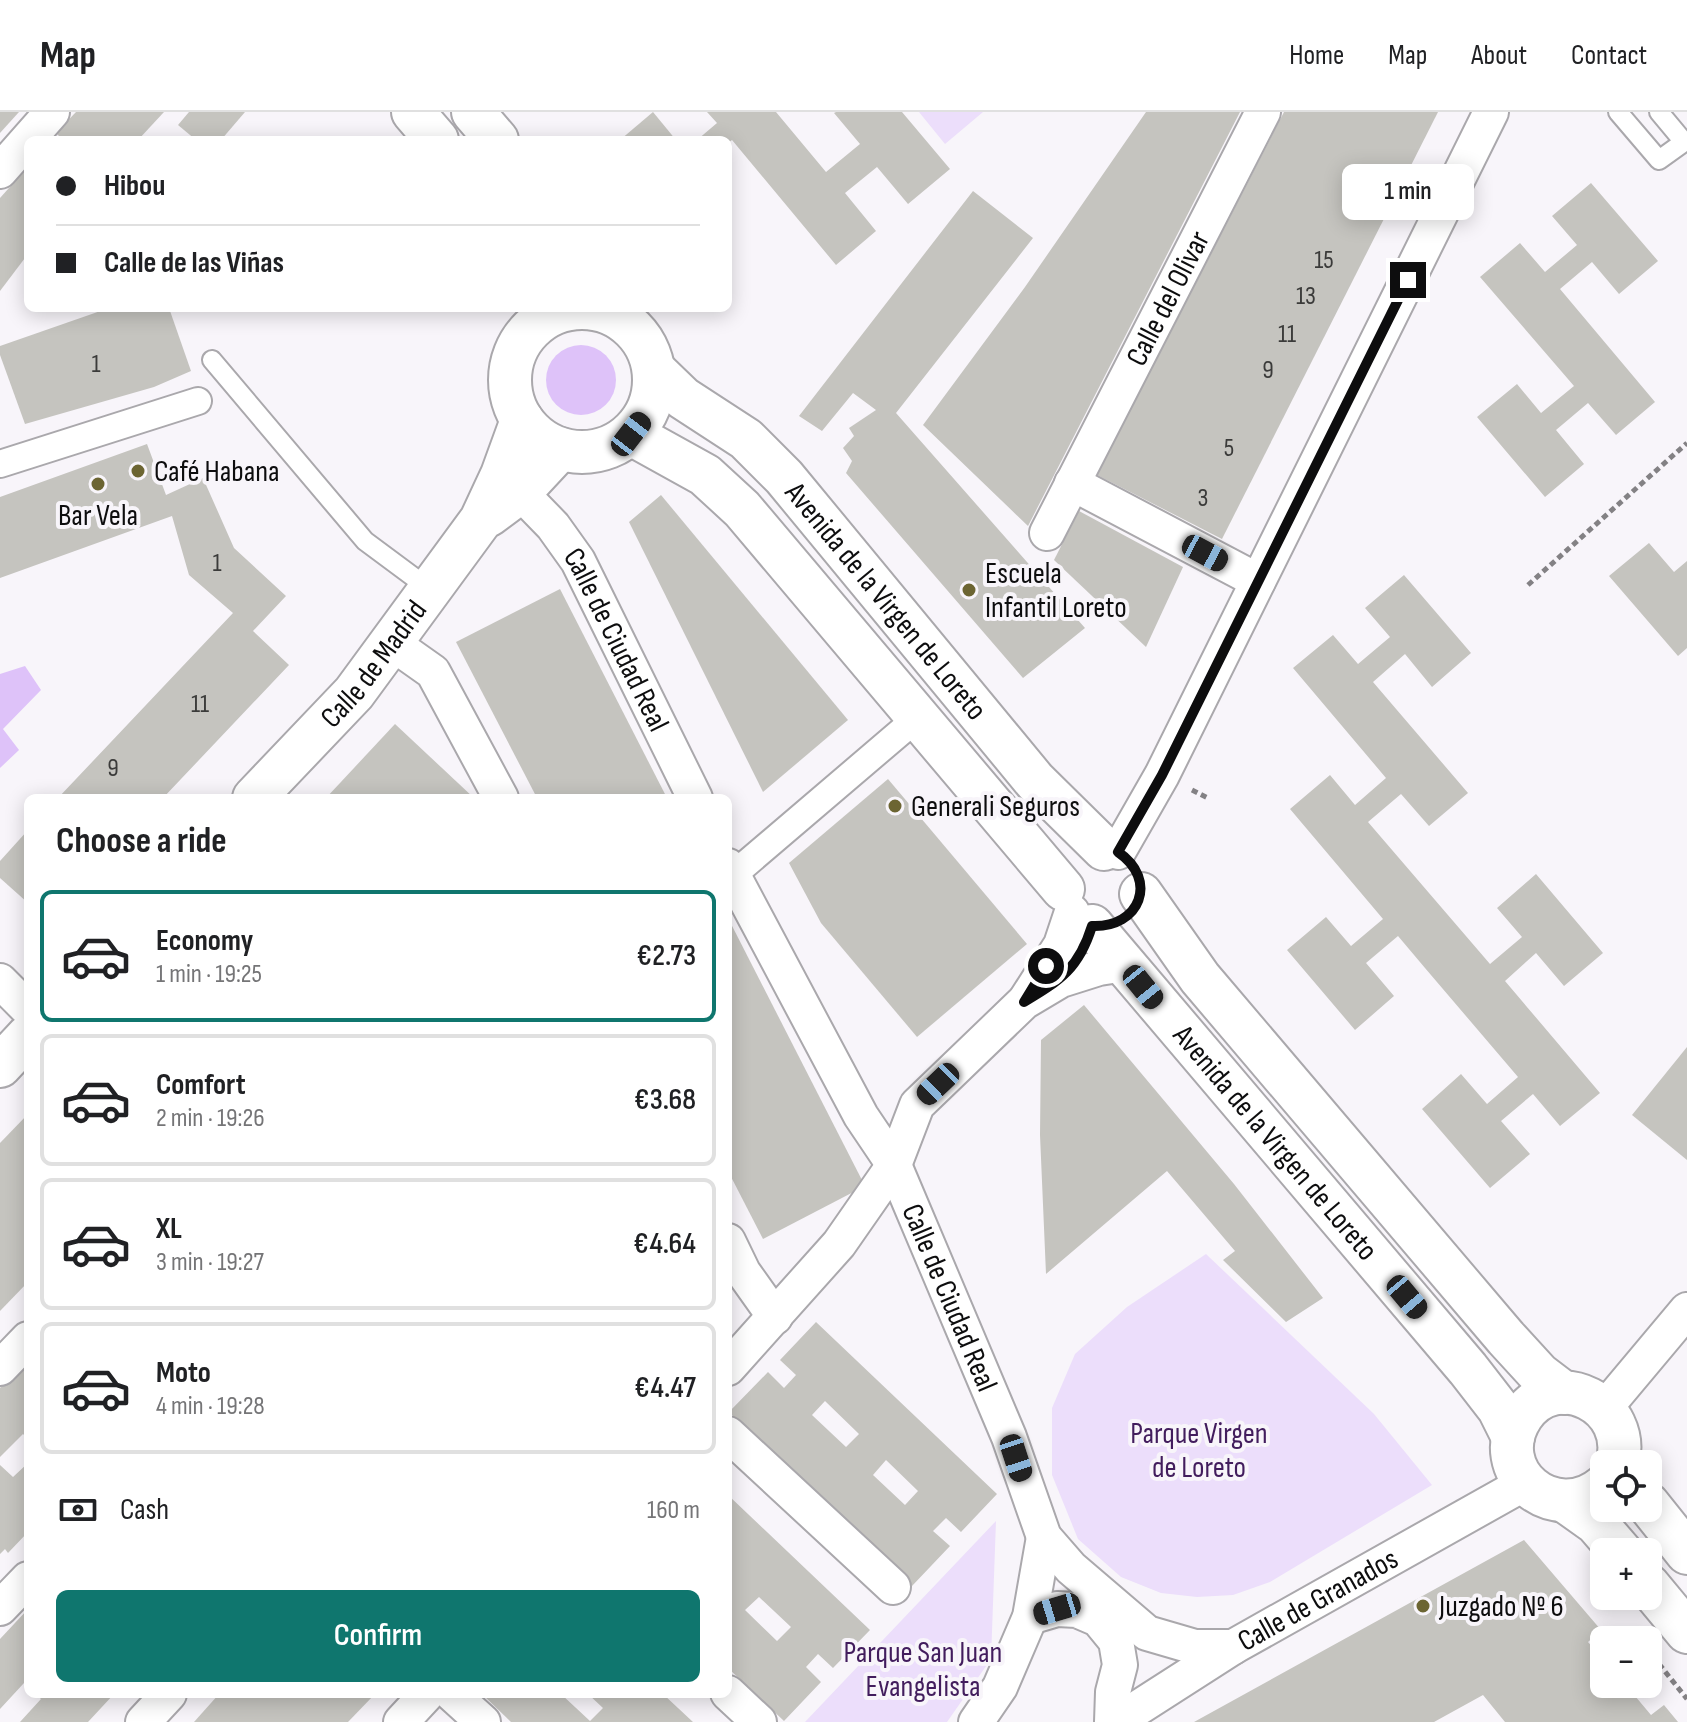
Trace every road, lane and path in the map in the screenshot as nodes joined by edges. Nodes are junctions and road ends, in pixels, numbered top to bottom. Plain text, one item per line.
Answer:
1 (52, 112) edge
2 (413, 112) edge
3 (473, 112) edge
4 (1263, 112) edge
5 (1491, 112) edge
6 (1618, 112) edge
7 (1659, 112) edge
8 (31, 136) edge
9 (434, 136) edge
10 (494, 136) edge
11 (24, 144) edge
12 (0, 171) edge
13 (561, 312) edge
14 (619, 313) edge
15 (537, 316) edge
16 (212, 360) dead end
17 (654, 370) junction
18 (198, 401) dead end
19 (522, 420) junction
20 (631, 434) junction
21 (1687, 443) edge
22 (560, 449) junction
23 (0, 464) edge
24 (1072, 483) junction
25 (520, 492) junction
26 (481, 520) junction
27 (1047, 533) dead end
28 (1258, 581) junction
29 (1528, 585) dead end
30 (431, 590) junction
31 (392, 643) junction
32 (917, 718) junction
33 (258, 794) edge
34 (499, 794) edge
35 (693, 794) edge
36 (1111, 851) junction
37 (732, 868) edge
38 (732, 874) edge
39 (1141, 894) junction
40 (1076, 909) junction
41 (1125, 964) junction
42 (1061, 980) junction
43 (0, 981) edge
44 (1024, 1002) junction
45 (24, 1005) edge
46 (24, 1040) edge
47 (0, 1066) edge
48 (894, 1165) junction
49 (732, 1249) edge
50 (1687, 1310) edge
51 (775, 1317) junction
52 (732, 1364) edge
53 (1564, 1393) junction
54 (1604, 1409) junction
55 (1513, 1437) junction
56 (732, 1438) edge
57 (1616, 1450) edge
58 (1525, 1483) junction
59 (1590, 1491) edge
60 (1565, 1501) junction
61 (1662, 1522) edge
62 (1044, 1537) junction
63 (1609, 1538) edge
64 (1687, 1553) edge
65 (24, 1583) edge
66 (893, 1587) dead end
67 (1662, 1602) edge
68 (0, 1608) edge
69 (1030, 1617) junction
70 (1687, 1632) edge
71 (1233, 1647) junction
72 (1662, 1668) edge
73 (732, 1697) edge
74 (165, 1698) edge
75 (423, 1698) edge
76 (456, 1698) edge
77 (1687, 1699) edge
78 (143, 1722) edge
79 (401, 1722) edge
80 (483, 1722) edge
81 (759, 1722) edge
82 (976, 1722) edge
83 (1114, 1722) edge

1 - 8 street
2 - 9 street
3 - 10 street
4 - 24 street, Calle del Olivar
5 - 28 street
6 - 7 lane
11 - 12 street
13 - 15 street
14 - 17 street
15 - 19 street
16 - 30 lane
17 - 20 street
17 - 36 street, Avenida de la Virgen de Loreto
18 - 23 street
19 - 22 street
19 - 26 street, Calle de Madrid
20 - 22 street
20 - 32 street, Avenida de la Virgen de Loreto
21 - 29 path
22 - 25 street, Calle de Madrid
24 - 27 street, Calle del Olivar
24 - 28 street
25 - 26 street, Calle de Madrid
25 - 35 street, Calle de Ciudad Real
26 - 30 street, Calle de Madrid
28 - 36 street
30 - 31 street, Calle de Madrid
31 - 33 street, Calle de Madrid
31 - 34 street
32 - 37 street
32 - 40 street, Avenida de la Virgen de Loreto
36 - 39 street, Avenida de la Virgen de Loreto
36 - 40 street
38 - 48 street, Calle de Ciudad Real
39 - 40 street
39 - 53 street, Avenida de la Virgen de Loreto
40 - 41 street, Avenida de la Virgen de Loreto
40 - 42 street
40 - 44 street
41 - 42 street
41 - 55 street, Avenida de la Virgen de Loreto
42 - 44 street
43 - 45 street
44 - 48 street
46 - 47 street
48 - 51 street
48 - 62 street, Calle de Ciudad Real
49 - 51 street
50 - 54 street
51 - 52 street
53 - 54 street
53 - 55 street
54 - 57 street
55 - 58 street
56 - 66 street
58 - 60 street
58 - 71 street, Calle de Granados
59 - 60 street
60 - 63 street
61 - 64 street
62 - 69 street
62 - 71 street, Calle de Ciudad Real
65 - 68 street
67 - 70 street
69 - 82 street
69 - 83 street
71 - 83 street, Calle de Granados
72 - 77 path
73 - 81 street
74 - 78 street
75 - 79 street
76 - 80 street

